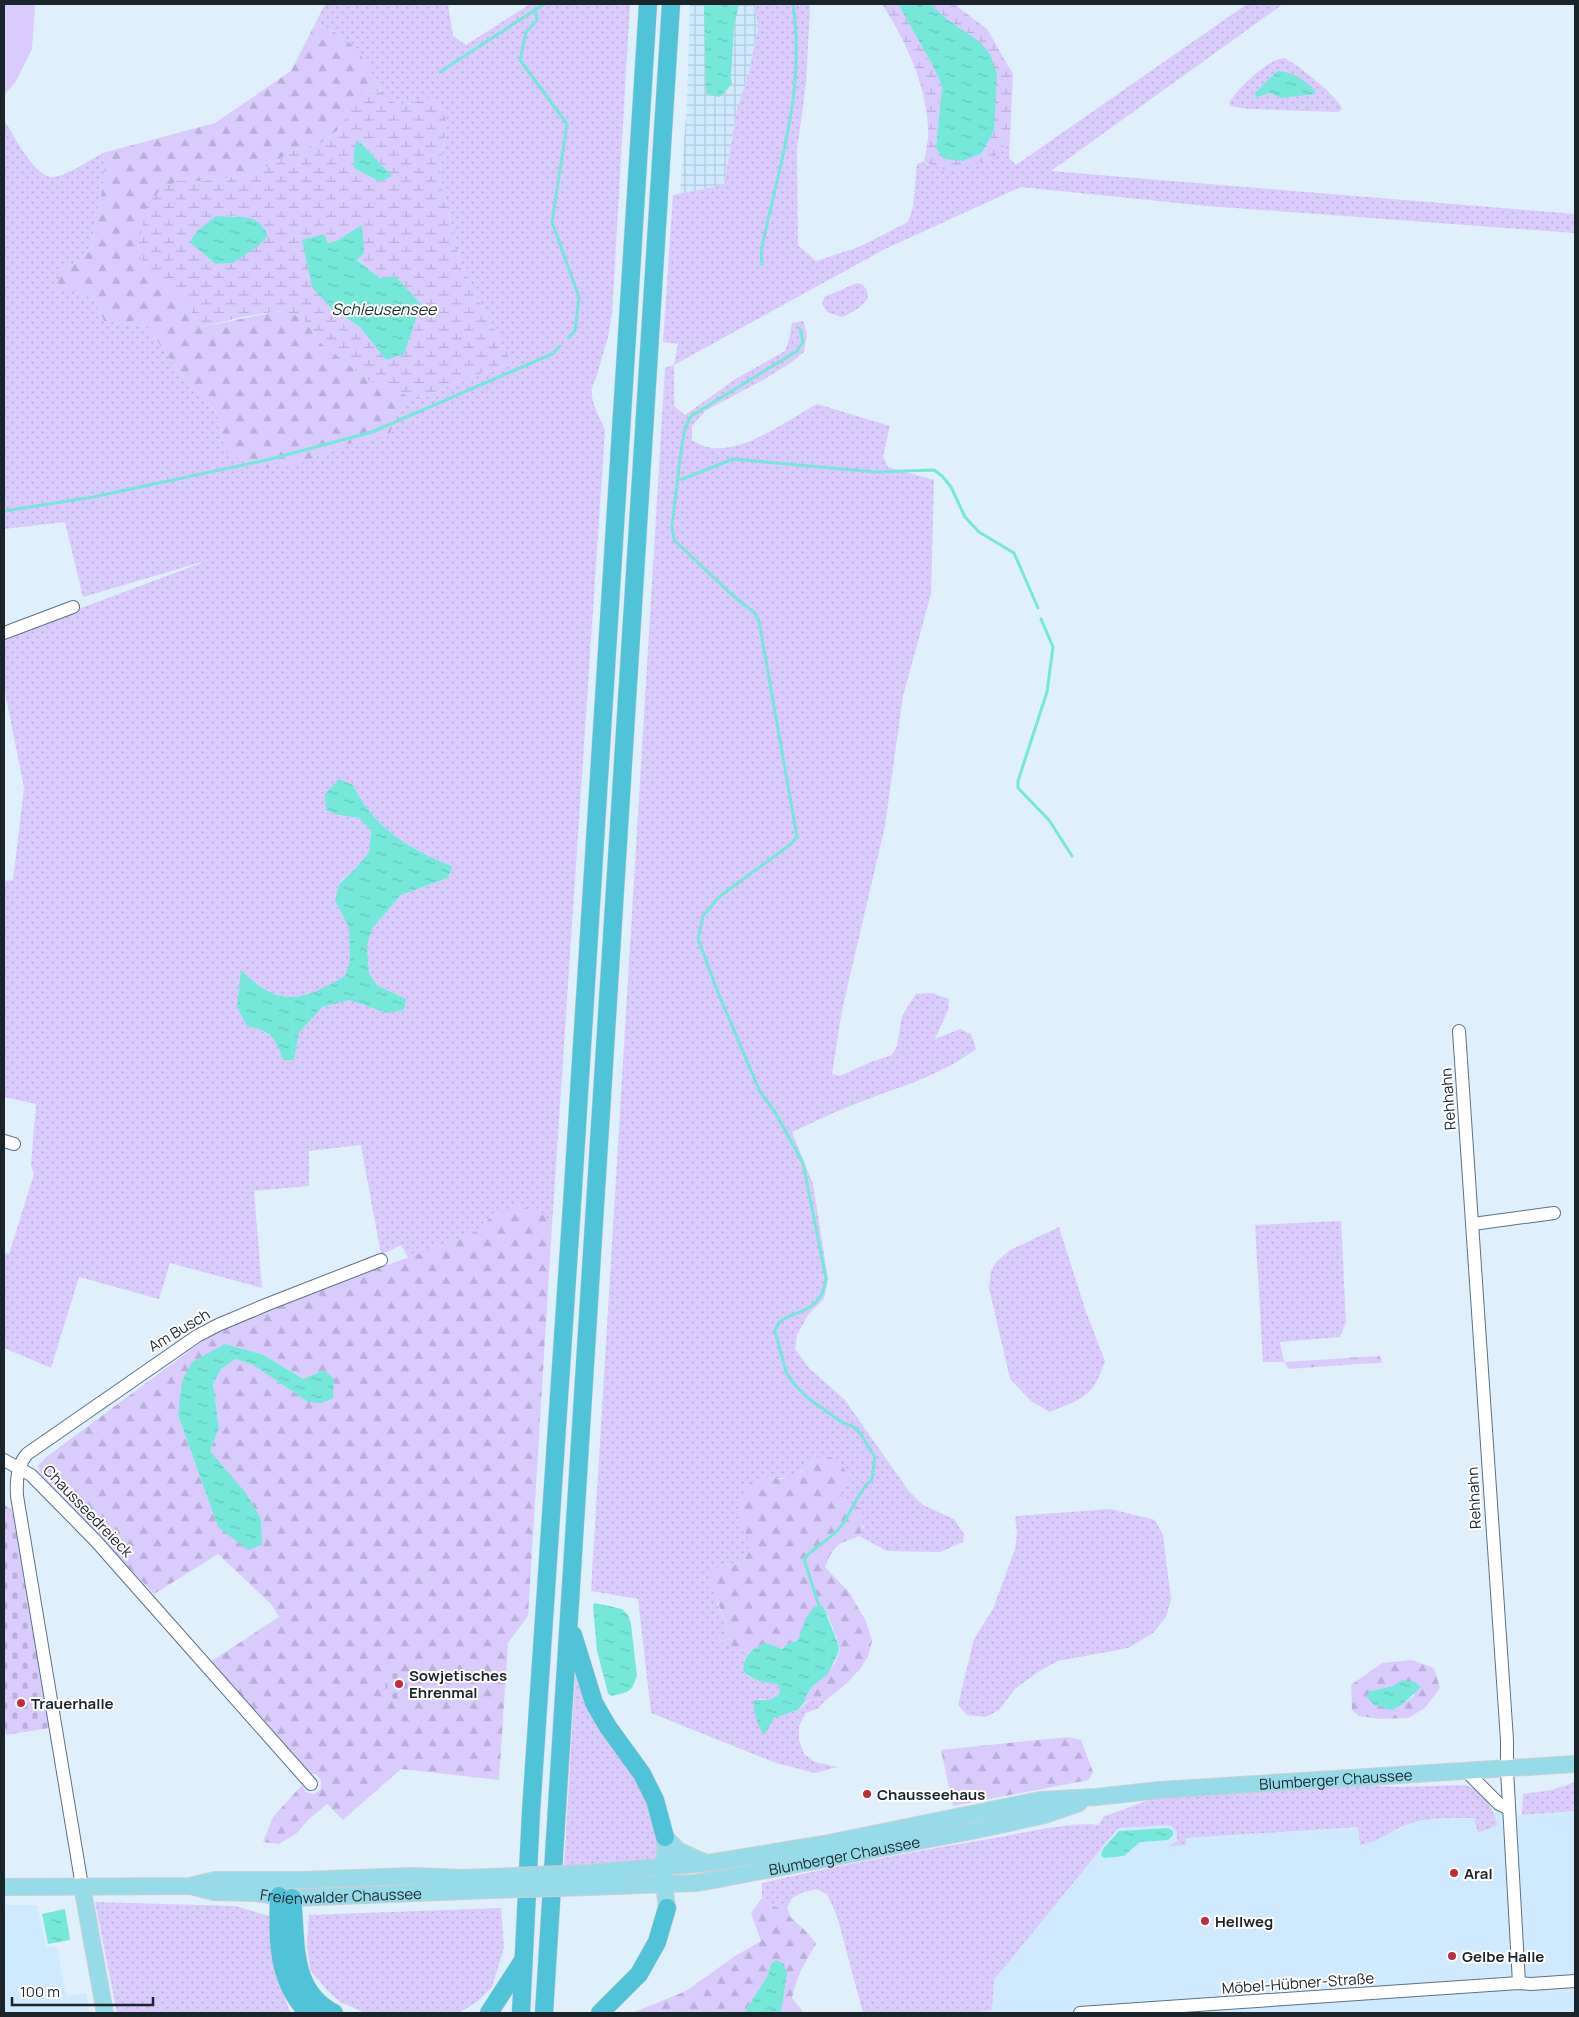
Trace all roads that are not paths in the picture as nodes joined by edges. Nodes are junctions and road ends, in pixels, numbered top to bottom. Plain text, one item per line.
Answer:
1 (648, 4) edge
2 (671, 4) edge
3 (73, 607) dead end
4 (4, 633) edge
5 (1459, 1031) dead end
6 (1554, 1213) dead end
7 (1472, 1224) junction
8 (381, 1260) dead end
9 (4, 1460) edge
10 (19, 1468) junction
11 (569, 1622) junction
12 (1575, 1764) edge
13 (1507, 1770) junction
14 (1467, 1772) junction
15 (312, 1784) dead end
16 (1096, 1797) junction
17 (1509, 1809) junction
18 (665, 1837) junction
19 (708, 1863) junction
20 (665, 1876) junction
21 (588, 1880) joint
22 (695, 1883) junction
23 (4, 1886) edge
24 (82, 1886) junction
25 (286, 1888) junction
26 (667, 1908) junction
27 (524, 1960) junction
28 (1575, 1981) edge
29 (1519, 1983) junction
30 (105, 2013) edge
31 (308, 2013) edge
32 (334, 2013) edge
33 (489, 2013) edge
34 (521, 2013) edge
35 (544, 2013) edge
36 (600, 2013) edge
37 (1080, 2013) edge

1 - 27 highway
2 - 11 highway
3 - 4 street
5 - 7 street, Rehhahn
6 - 7 street
7 - 13 street, Rehhahn
8 - 10 street, Am Busch
9 - 10 street
10 - 15 street, Chausseedreieck
10 - 24 street, Chausseedreieck
11 - 18 highway
11 - 35 highway
12 - 13 main road, Blumberger Chaussee
13 - 14 main road, Blumberger Chaussee
13 - 17 street, Rehhahn
14 - 16 main road, Blumberger Chaussee
14 - 17 street
16 - 19 main road, Blumberger Chaussee
16 - 22 main road, Blumberger Chaussee
17 - 29 street, Rehhahn
18 - 19 main road
18 - 20 main road
19 - 20 main road, Blumberger Chaussee
20 - 21 main road, Blumberger Chaussee
20 - 22 main road, Blumberger Chaussee
20 - 26 main road
21 - 25 main road, Freienwalder Chaussee, bridge
22 - 26 main road
23 - 24 main road, Freienwalder Chaussee
24 - 25 main road, Freienwalder Chaussee
24 - 30 main road
25 - 31 highway
25 - 32 highway
26 - 36 highway
27 - 33 highway
27 - 34 highway
28 - 29 street, Möbel-Hübner-Straße
29 - 37 street, Möbel-Hübner-Straße

